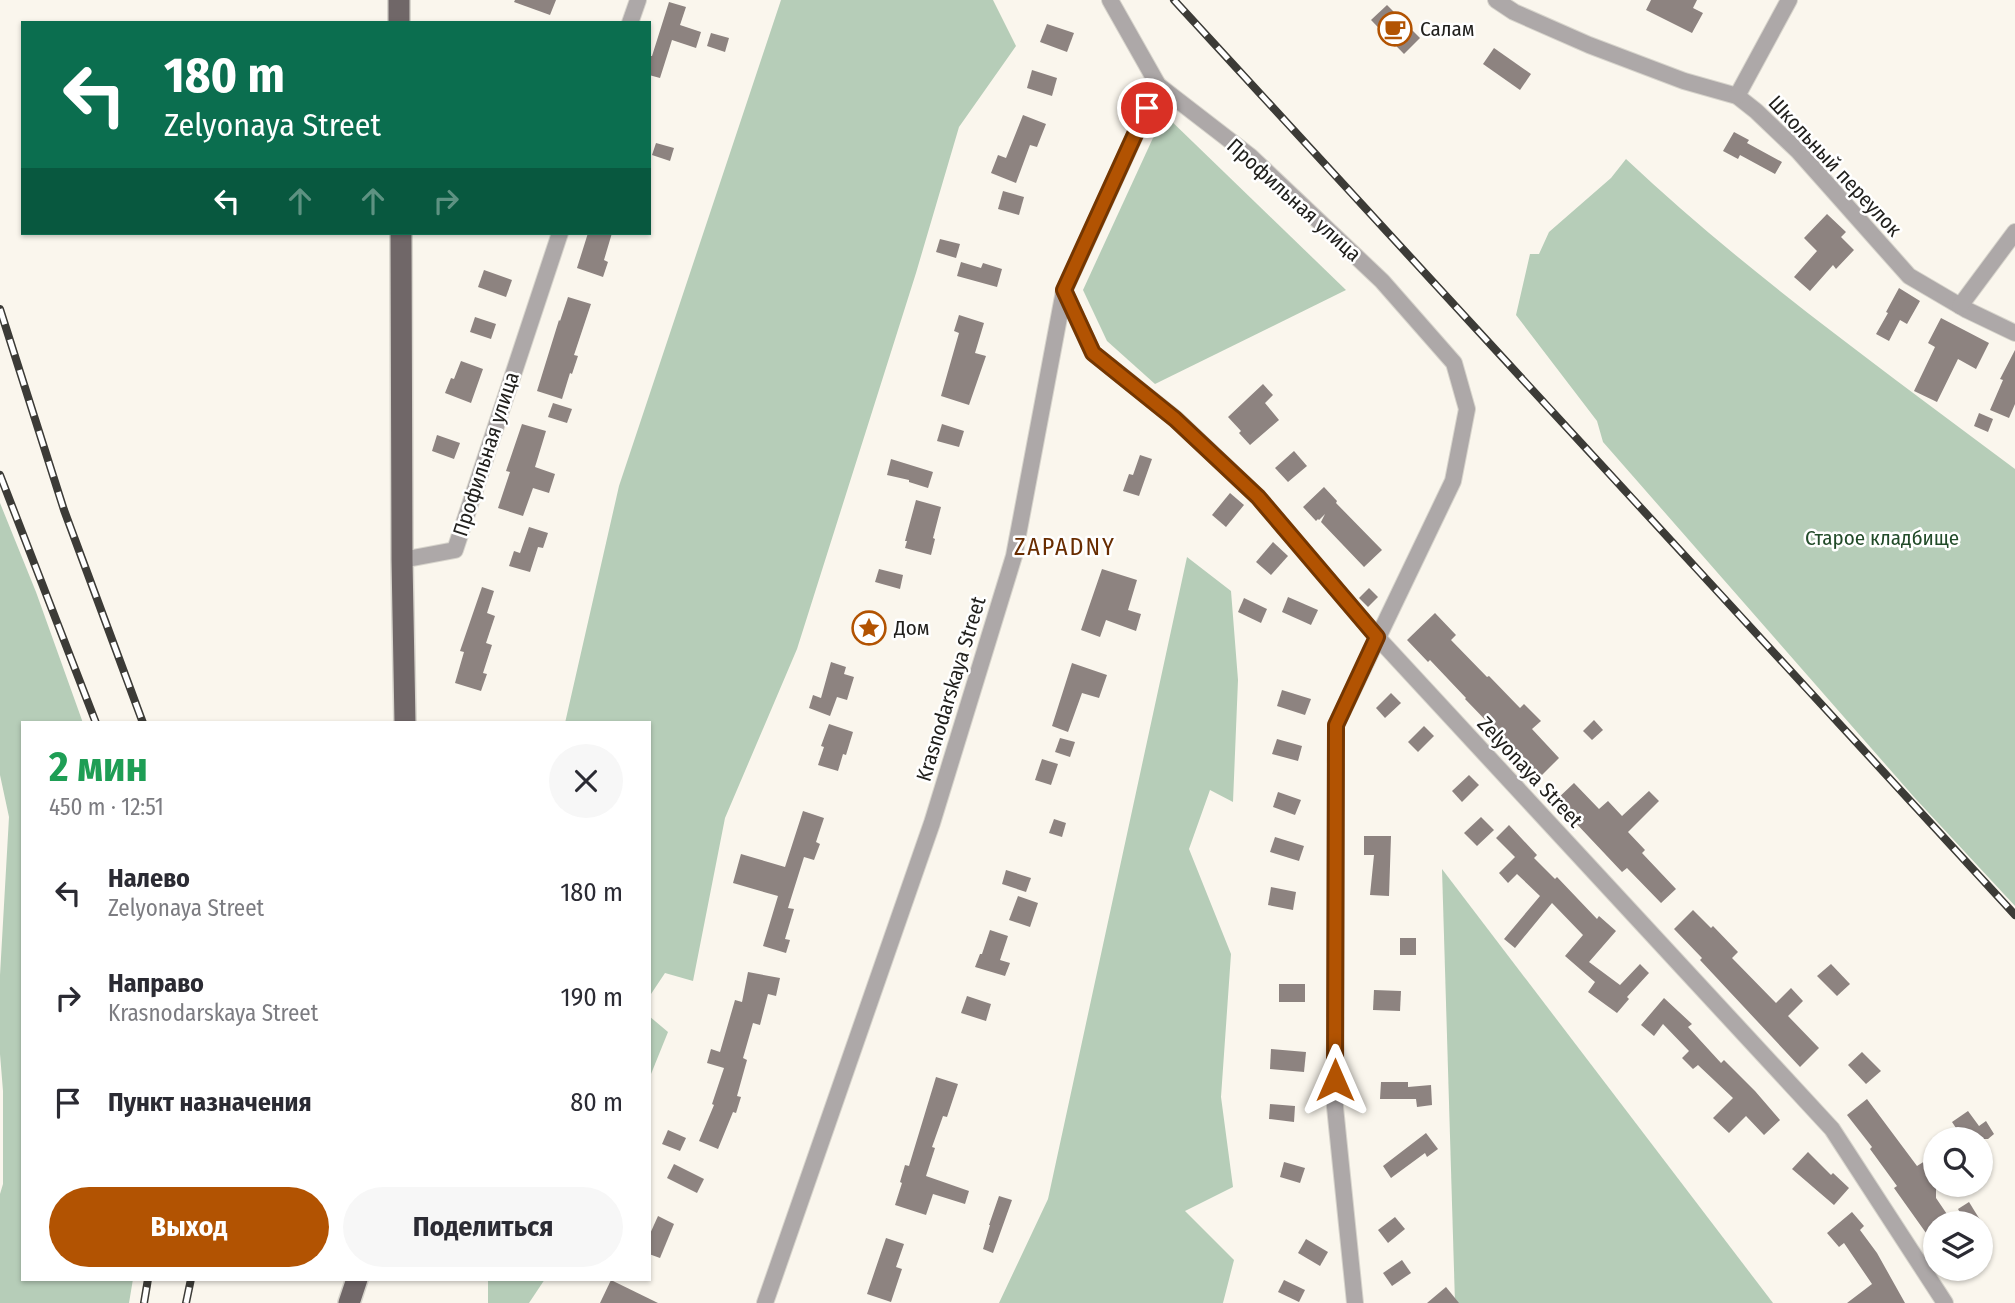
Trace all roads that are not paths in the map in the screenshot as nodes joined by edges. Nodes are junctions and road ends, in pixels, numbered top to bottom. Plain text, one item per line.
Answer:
1 (399, 0) edge
2 (638, 0) edge
3 (1110, 0) edge
4 (1496, 0) edge
5 (1789, 0) edge
6 (399, 21) edge
7 (631, 21) edge
8 (1158, 85) junction
9 (1737, 96) junction
10 (2015, 232) edge
11 (401, 235) edge
12 (559, 235) edge
13 (1064, 290) junction
14 (1960, 306) junction
15 (2015, 333) edge
16 (402, 560) junction
17 (1377, 637) junction
18 (405, 721) edge
19 (356, 1281) edge
20 (349, 1303) edge
21 (765, 1303) edge
22 (1355, 1303) edge
23 (1945, 1303) edge

1 - 6 main road
2 - 7 street
3 - 8 street, Профильная улица
4 - 9 street, Школьный переулок
5 - 9 street
8 - 13 street, Krasnodarskaya Street
8 - 17 street, Профильная улица
9 - 14 street, Школьный переулок
10 - 14 street
11 - 16 main road
12 - 16 street, Профильная улица
13 - 17 street, Zelyonaya Street
13 - 21 street, Krasnodarskaya Street
14 - 15 street, Школьный переулок
16 - 18 main road
17 - 22 street
17 - 23 street, Zelyonaya Street
19 - 20 main road

